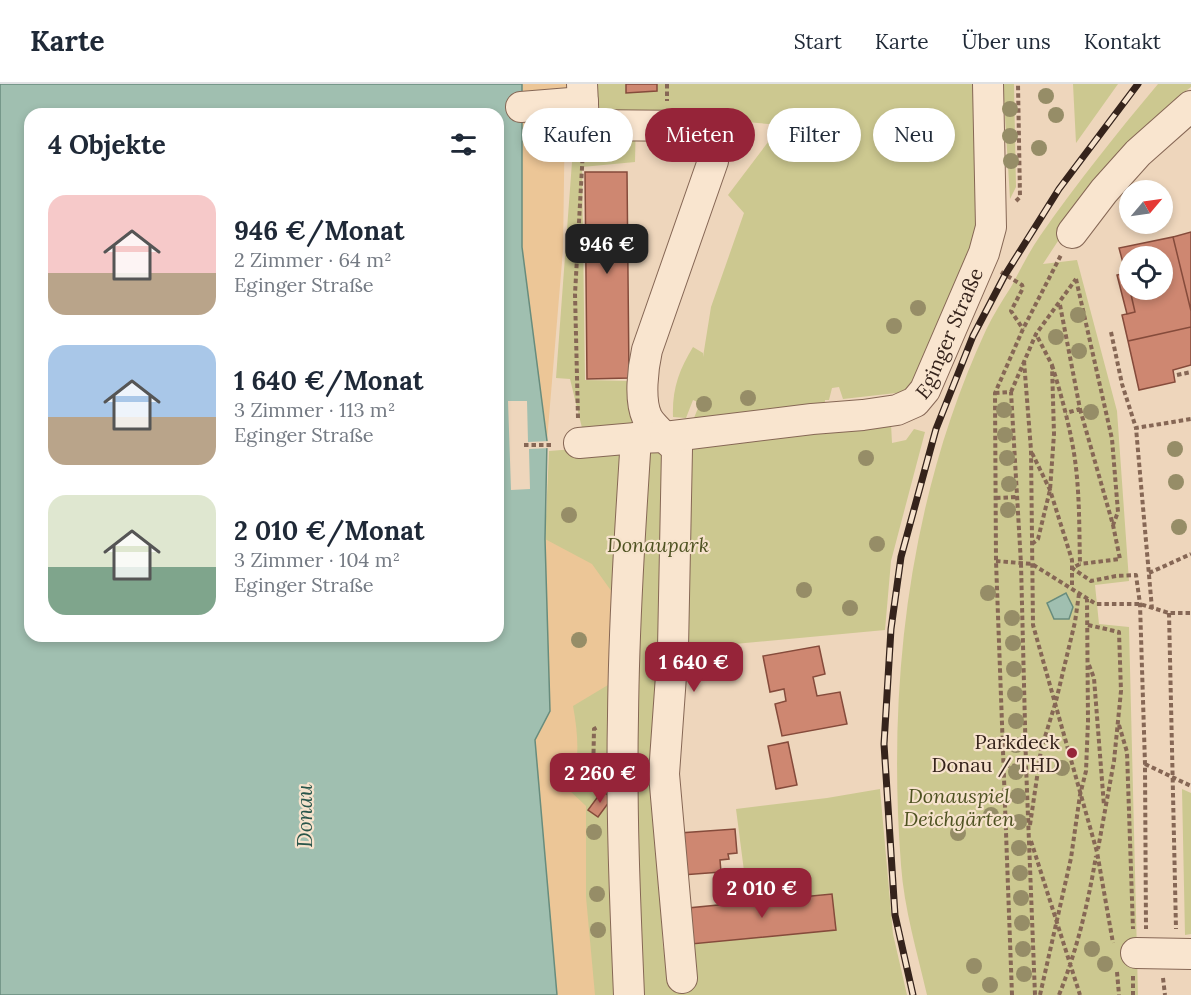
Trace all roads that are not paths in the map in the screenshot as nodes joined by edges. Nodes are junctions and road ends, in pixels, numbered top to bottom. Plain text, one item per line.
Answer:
1 (988, 84) edge
2 (583, 104) edge
3 (520, 107) dead end
4 (1190, 110) edge
5 (1072, 233) road end
6 (579, 431) road end
7 (651, 437) junction
8 (682, 978) dead end
9 (629, 995) edge

1 - 7 street, Eginger Straße
2 - 3 street
2 - 7 street
4 - 5 street
6 - 7 street, Eginger Straße
7 - 8 street
7 - 9 street

